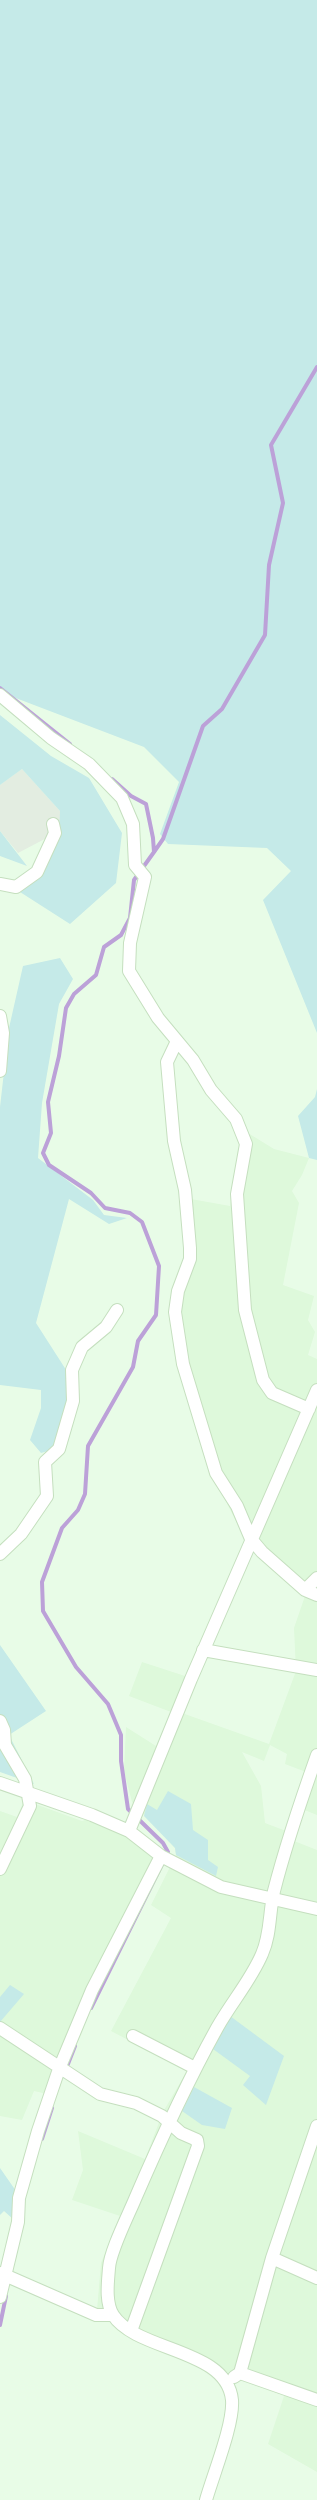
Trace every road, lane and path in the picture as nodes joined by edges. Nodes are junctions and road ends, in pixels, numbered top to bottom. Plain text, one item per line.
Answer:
1 (0, 695) edge
2 (53, 824) dead end
3 (0, 884) edge
4 (0, 1016) edge
5 (177, 1041) junction
6 (0, 1071) edge
7 (117, 1310) dead end
8 (317, 1390) edge
9 (308, 1409) junction
10 (251, 1539) junction
11 (0, 1554) edge
12 (317, 1578) edge
13 (305, 1590) junction
14 (317, 1596) edge
15 (204, 1650) junction
16 (317, 1670) edge
17 (0, 1721) edge
18 (2, 1748) edge
19 (317, 1755) edge
20 (0, 1783) edge
21 (28, 1794) junction
22 (131, 1827) junction
23 (161, 1856) junction
24 (0, 1869) edge
25 (272, 1899) junction
26 (317, 1909) edge
27 (0, 2028) edge
28 (133, 2036) dead end
29 (59, 2068) junction
30 (195, 2068) junction
31 (168, 2122) junction
32 (317, 2126) edge
33 (272, 2258) junction
34 (3, 2274) edge
35 (317, 2278) edge
36 (0, 2297) edge
37 (113, 2315) junction
38 (130, 2330) junction
39 (240, 2373) junction
40 (226, 2382) junction
41 (317, 2400) edge
42 (206, 2500) edge

1 - 5 street
2 - 3 street
4 - 6 street
5 - 9 street
5 - 10 street
7 - 11 street
8 - 9 street
9 - 10 street
10 - 13 street
10 - 15 street
12 - 13 street
13 - 14 street
15 - 16 street
15 - 22 street
17 - 18 street
18 - 21 street
19 - 25 street
20 - 21 street
21 - 22 street
21 - 24 street
22 - 23 street
23 - 25 street
23 - 29 street
25 - 26 street
25 - 30 street
27 - 29 street
28 - 30 street
29 - 31 street
29 - 34 street
30 - 31 street
31 - 37 street
31 - 38 street
32 - 33 street
33 - 35 street
33 - 39 street
34 - 36 street
34 - 37 street
37 - 38 street
38 - 40 street
39 - 40 street
39 - 41 street
40 - 42 street

